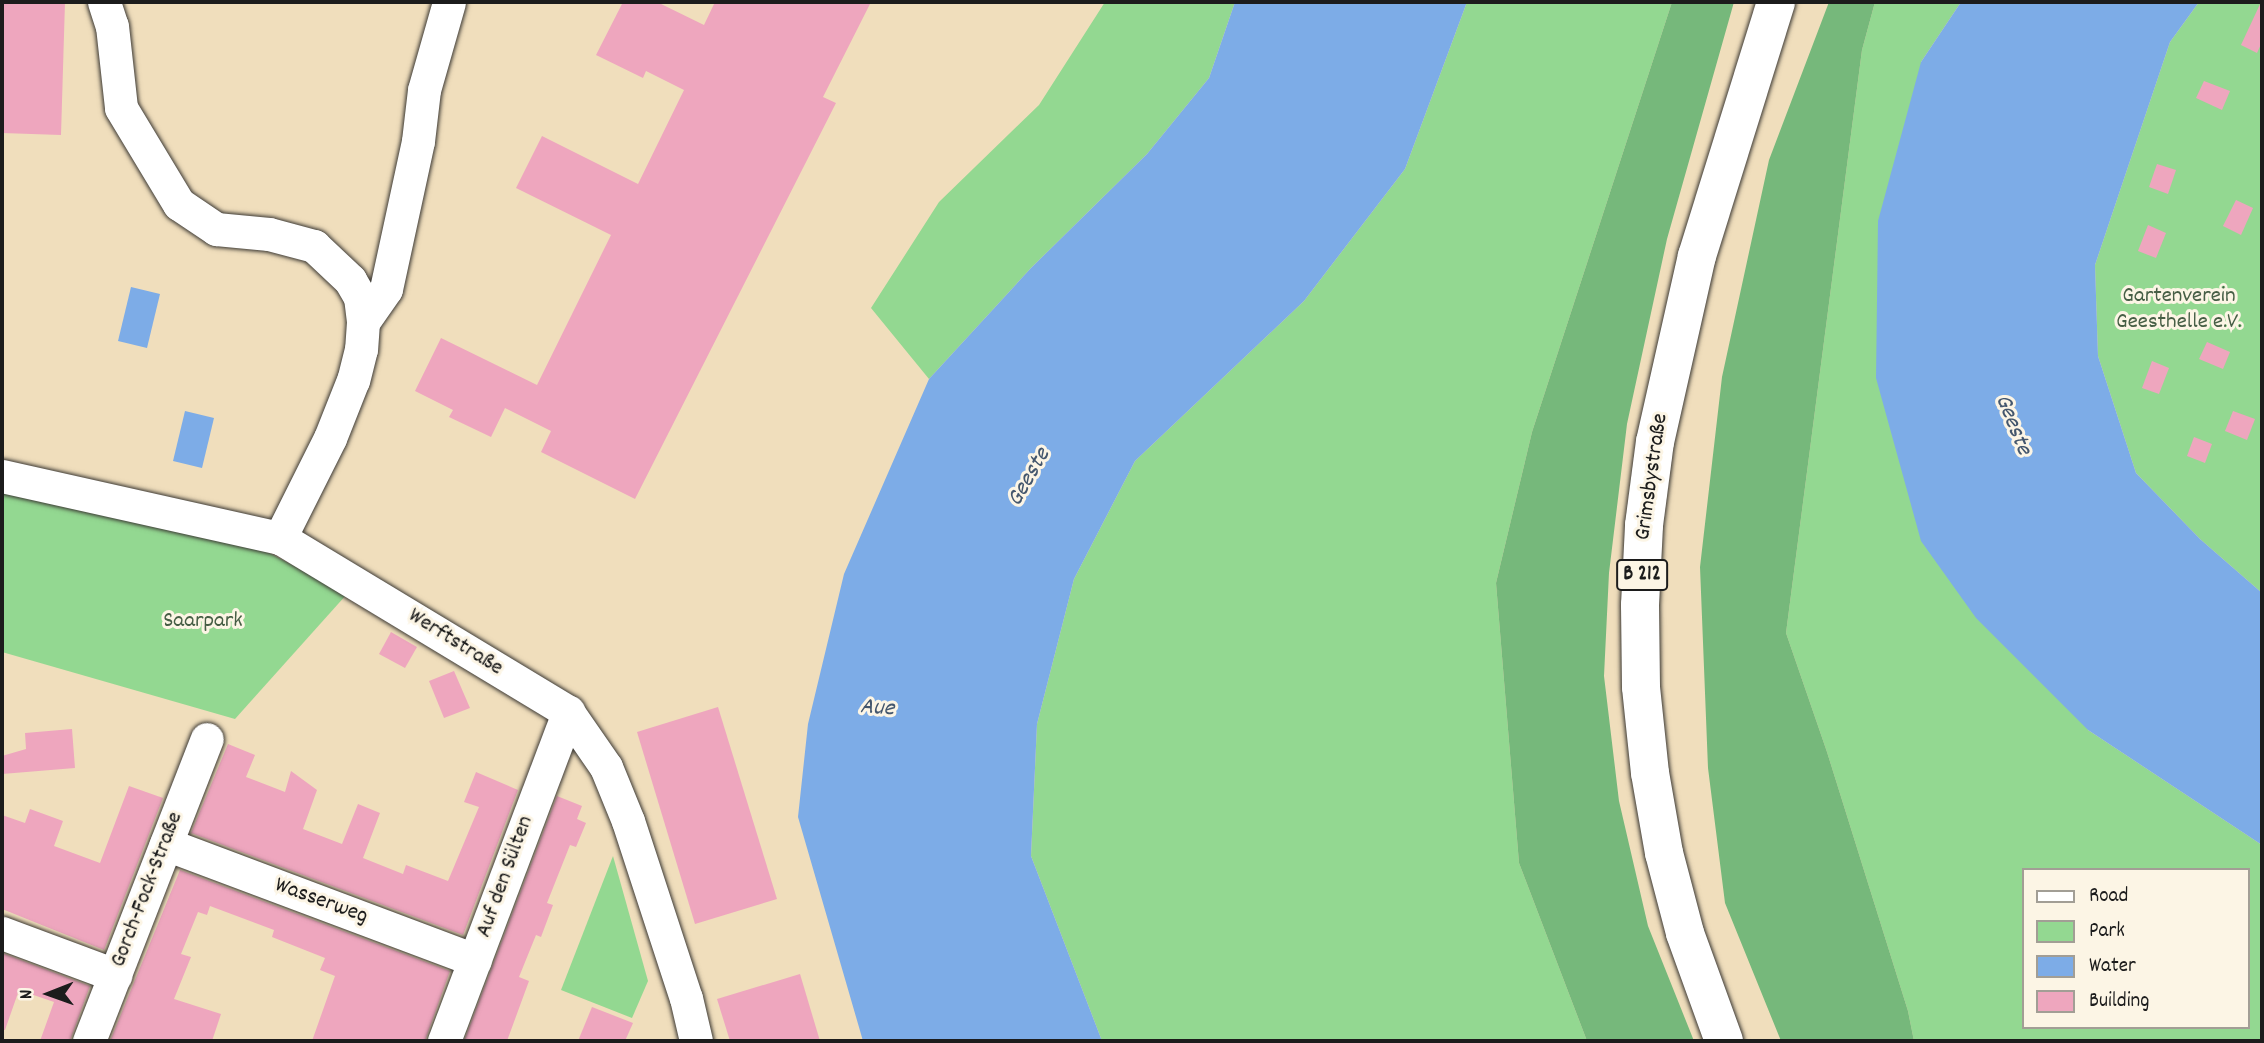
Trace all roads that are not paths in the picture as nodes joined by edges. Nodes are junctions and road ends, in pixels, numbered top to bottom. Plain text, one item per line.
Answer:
1 (449, 2) edge
2 (1776, 2) edge
3 (108, 14) edge
4 (363, 322) junction
5 (2, 476) edge
6 (280, 538) junction
7 (568, 712) junction
8 (207, 739) dead end
9 (166, 845) junction
10 (2, 933) edge
11 (475, 960) junction
12 (116, 975) junction
13 (89, 1041) edge
14 (444, 1041) edge
15 (696, 1041) edge
16 (1724, 1041) edge

1 - 4 street
2 - 16 highway, Grimsbystraße / B 212
3 - 4 street
4 - 6 street
5 - 6 street, Werftstraße
6 - 7 street, Werftstraße
7 - 11 street, Auf den Sülten
7 - 15 street, Werftstraße
8 - 9 street, Gorch-Fock-Straße
9 - 11 street, Wasserweg
9 - 12 street, Gorch-Fock-Straße
10 - 12 street
11 - 14 street, Auf den Sülten
12 - 13 street, Gorch-Fock-Straße

